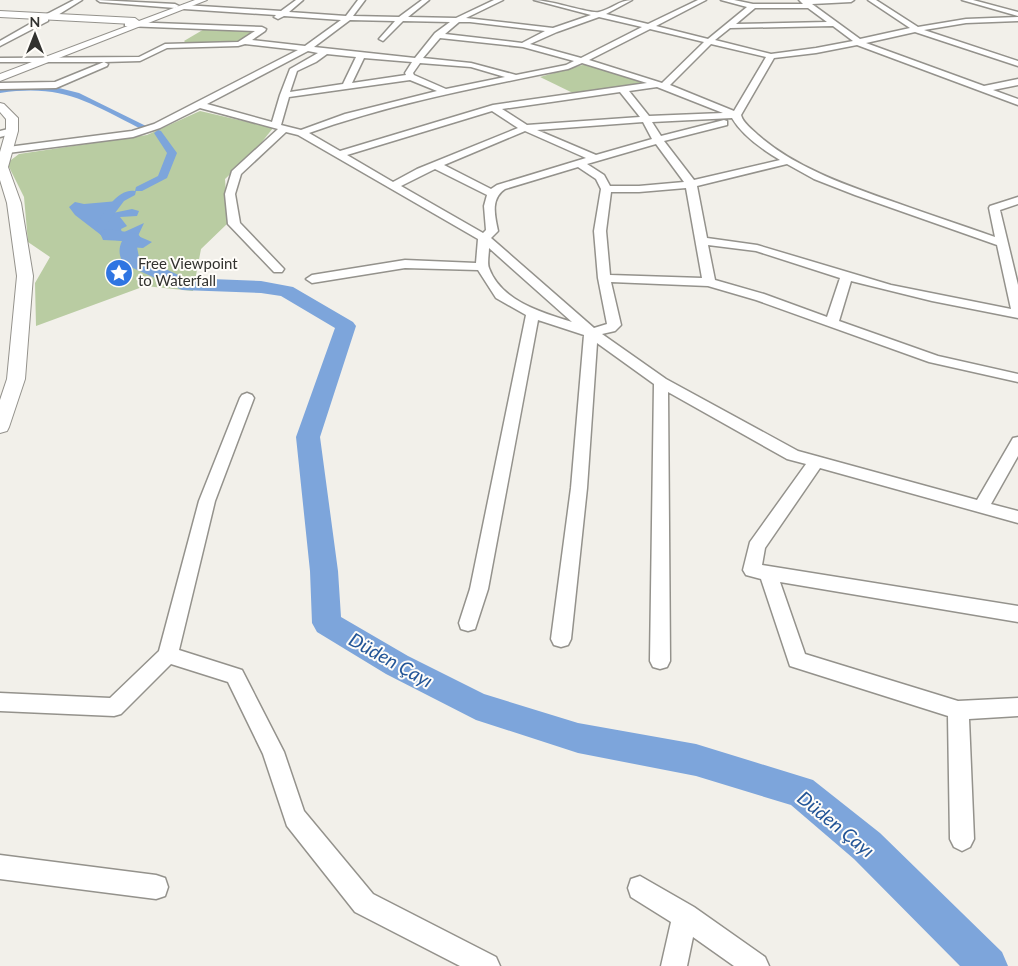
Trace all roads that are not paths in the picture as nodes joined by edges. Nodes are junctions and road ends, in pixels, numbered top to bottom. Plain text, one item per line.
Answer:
1 (79, 0) edge
2 (100, 0) edge
3 (202, 0) edge
4 (300, 0) edge
5 (362, 0) edge
6 (426, 0) edge
7 (500, 0) edge
8 (537, 0) edge
9 (629, 0) edge
10 (703, 0) edge
11 (724, 0) edge
12 (851, 0) edge
13 (871, 0) edge
14 (966, 0) edge
15 (804, 3) edge
16 (183, 4) edge
17 (753, 6) junction
18 (282, 14) junction
19 (601, 14) junction
20 (0, 15) edge
21 (1018, 15) edge
22 (48, 18) junction
23 (348, 18) junction
24 (401, 18) junction
25 (458, 19) junction
26 (1018, 19) edge
27 (135, 23) junction
28 (833, 24) junction
29 (202, 26) junction
30 (649, 26) junction
31 (262, 29) junction
32 (554, 30) junction
33 (918, 30) junction
34 (733, 32) junction
35 (438, 35) junction
36 (12, 36) junction
37 (0, 37) edge
38 (383, 39) dead end
39 (710, 41) junction
40 (245, 42) junction
41 (860, 43) junction
42 (0, 44) edge
43 (523, 44) junction
44 (165, 46) junction
45 (307, 49) junction
46 (748, 50) junction
47 (325, 51) junction
48 (361, 55) junction
49 (771, 56) junction
50 (0, 60) edge
51 (26, 60) junction
52 (110, 60) junction
53 (418, 60) junction
54 (582, 60) junction
55 (44, 61) junction
56 (1018, 64) edge
57 (410, 78) junction
58 (516, 78) junction
59 (0, 81) edge
60 (1018, 82) edge
61 (661, 85) junction
62 (347, 86) junction
63 (983, 89) junction
64 (623, 90) junction
65 (446, 92) junction
66 (284, 95) junction
67 (1018, 102) edge
68 (200, 105) junction
69 (493, 108) junction
70 (2, 110) edge
71 (737, 118) junction
72 (646, 119) junction
73 (280, 127) junction
74 (525, 128) junction
75 (6, 133) edge
76 (301, 133) junction
77 (658, 140) junction
78 (338, 155) junction
79 (4, 156) edge
80 (596, 159) junction
81 (788, 161) junction
82 (580, 164) junction
83 (436, 165) junction
84 (4, 183) edge
85 (690, 184) junction
86 (394, 186) junction
87 (606, 189) junction
88 (492, 194) junction
89 (1018, 200) edge
90 (484, 238) junction
91 (702, 241) junction
92 (1002, 243) junction
93 (482, 267) junction
94 (278, 269) dead end
95 (847, 276) junction
96 (604, 278) junction
97 (312, 279) dead end
98 (709, 282) junction
99 (1018, 313) edge
100 (533, 314) junction
101 (832, 322) junction
102 (591, 333) junction
103 (1018, 378) edge
104 (661, 382) junction
105 (246, 398) dead end
106 (0, 427) edge
107 (1018, 442) edge
108 (816, 462) junction
109 (981, 507) junction
110 (1018, 517) edge
111 (768, 572) junction
112 (1018, 614) edge
113 (468, 623) dead end
114 (561, 639) dead end
115 (168, 655) junction
116 (660, 661) dead end
117 (0, 702) edge
118 (1018, 707) edge
119 (958, 710) junction
120 (962, 839) dead end
121 (0, 867) edge
122 (156, 887) dead end
123 (640, 888) dead end
124 (685, 916) junction
125 (486, 966) edge
126 (674, 966) edge
127 (756, 966) edge

1 - 22 street
2 - 16 street
3 - 16 street
4 - 18 street
5 - 23 street
6 - 24 street
7 - 25 street
8 - 19 street
9 - 19 street
10 - 30 street
11 - 17 street
12 - 15 street
13 - 33 street
14 - 21 street
15 - 17 street
15 - 28 street
16 - 18 street
16 - 27 street
17 - 34 street
18 - 23 street
18 - 31 street
19 - 30 street
19 - 32 street
20 - 22 street
22 - 27 street
22 - 36 street
23 - 24 street
23 - 45 street
24 - 25 street
24 - 38 street
25 - 32 street
25 - 35 street
26 - 33 street
27 - 29 street
27 - 51 street
27 - 55 street
28 - 34 street
28 - 41 street
29 - 31 street
29 - 44 street
30 - 39 street
30 - 54 street
31 - 40 street
32 - 43 street
33 - 41 street
33 - 56 street
34 - 39 street
34 - 46 street
35 - 43 street
35 - 53 street
36 - 37 street
36 - 42 street
39 - 46 street
39 - 61 street
40 - 44 street
40 - 45 street
41 - 49 street
41 - 63 street
43 - 54 street
44 - 52 street
45 - 47 street
45 - 68 street
46 - 49 street
47 - 48 street
47 - 66 street
48 - 53 street
48 - 62 street
49 - 71 street
50 - 51 street
51 - 55 street
51 - 59 street
52 - 55 street
52 - 59 street
53 - 57 street
53 - 58 street
54 - 58 street
54 - 61 street
55 - 59 street
57 - 62 street
57 - 65 street
58 - 65 street
60 - 63 street
61 - 64 street
61 - 71 street
62 - 66 street
63 - 67 street
64 - 69 street
64 - 72 street
65 - 76 street
66 - 73 street
68 - 73 street
68 - 79 street
69 - 74 street
69 - 78 street
70 - 75 street
71 - 72 street
71 - 77 street
71 - 81 street
72 - 74 street
72 - 77 street
73 - 76 street
73 - 94 street
74 - 80 street
74 - 83 street
75 - 79 street
76 - 78 street
77 - 80 street
77 - 85 street
78 - 86 street
79 - 84 street
80 - 82 street
81 - 85 street
81 - 92 street
82 - 87 street
82 - 88 street
83 - 86 street
83 - 88 street
84 - 106 street
85 - 87 street
85 - 91 street
86 - 90 street
87 - 96 street
88 - 90 street
89 - 92 street
90 - 93 street
90 - 102 street
91 - 95 street
91 - 98 street
92 - 99 street
93 - 97 street
93 - 100 street
95 - 99 street
95 - 101 street
96 - 98 street
96 - 102 street
98 - 101 street
100 - 102 street
100 - 113 street
101 - 103 street
102 - 104 street
102 - 114 street
104 - 108 street
104 - 116 street
105 - 115 street
107 - 109 street
108 - 109 street
108 - 111 street
109 - 110 street
111 - 112 street
111 - 119 street
115 - 117 street
115 - 125 street
118 - 119 street
119 - 120 street
121 - 122 street
123 - 124 street
124 - 126 street
124 - 127 street

